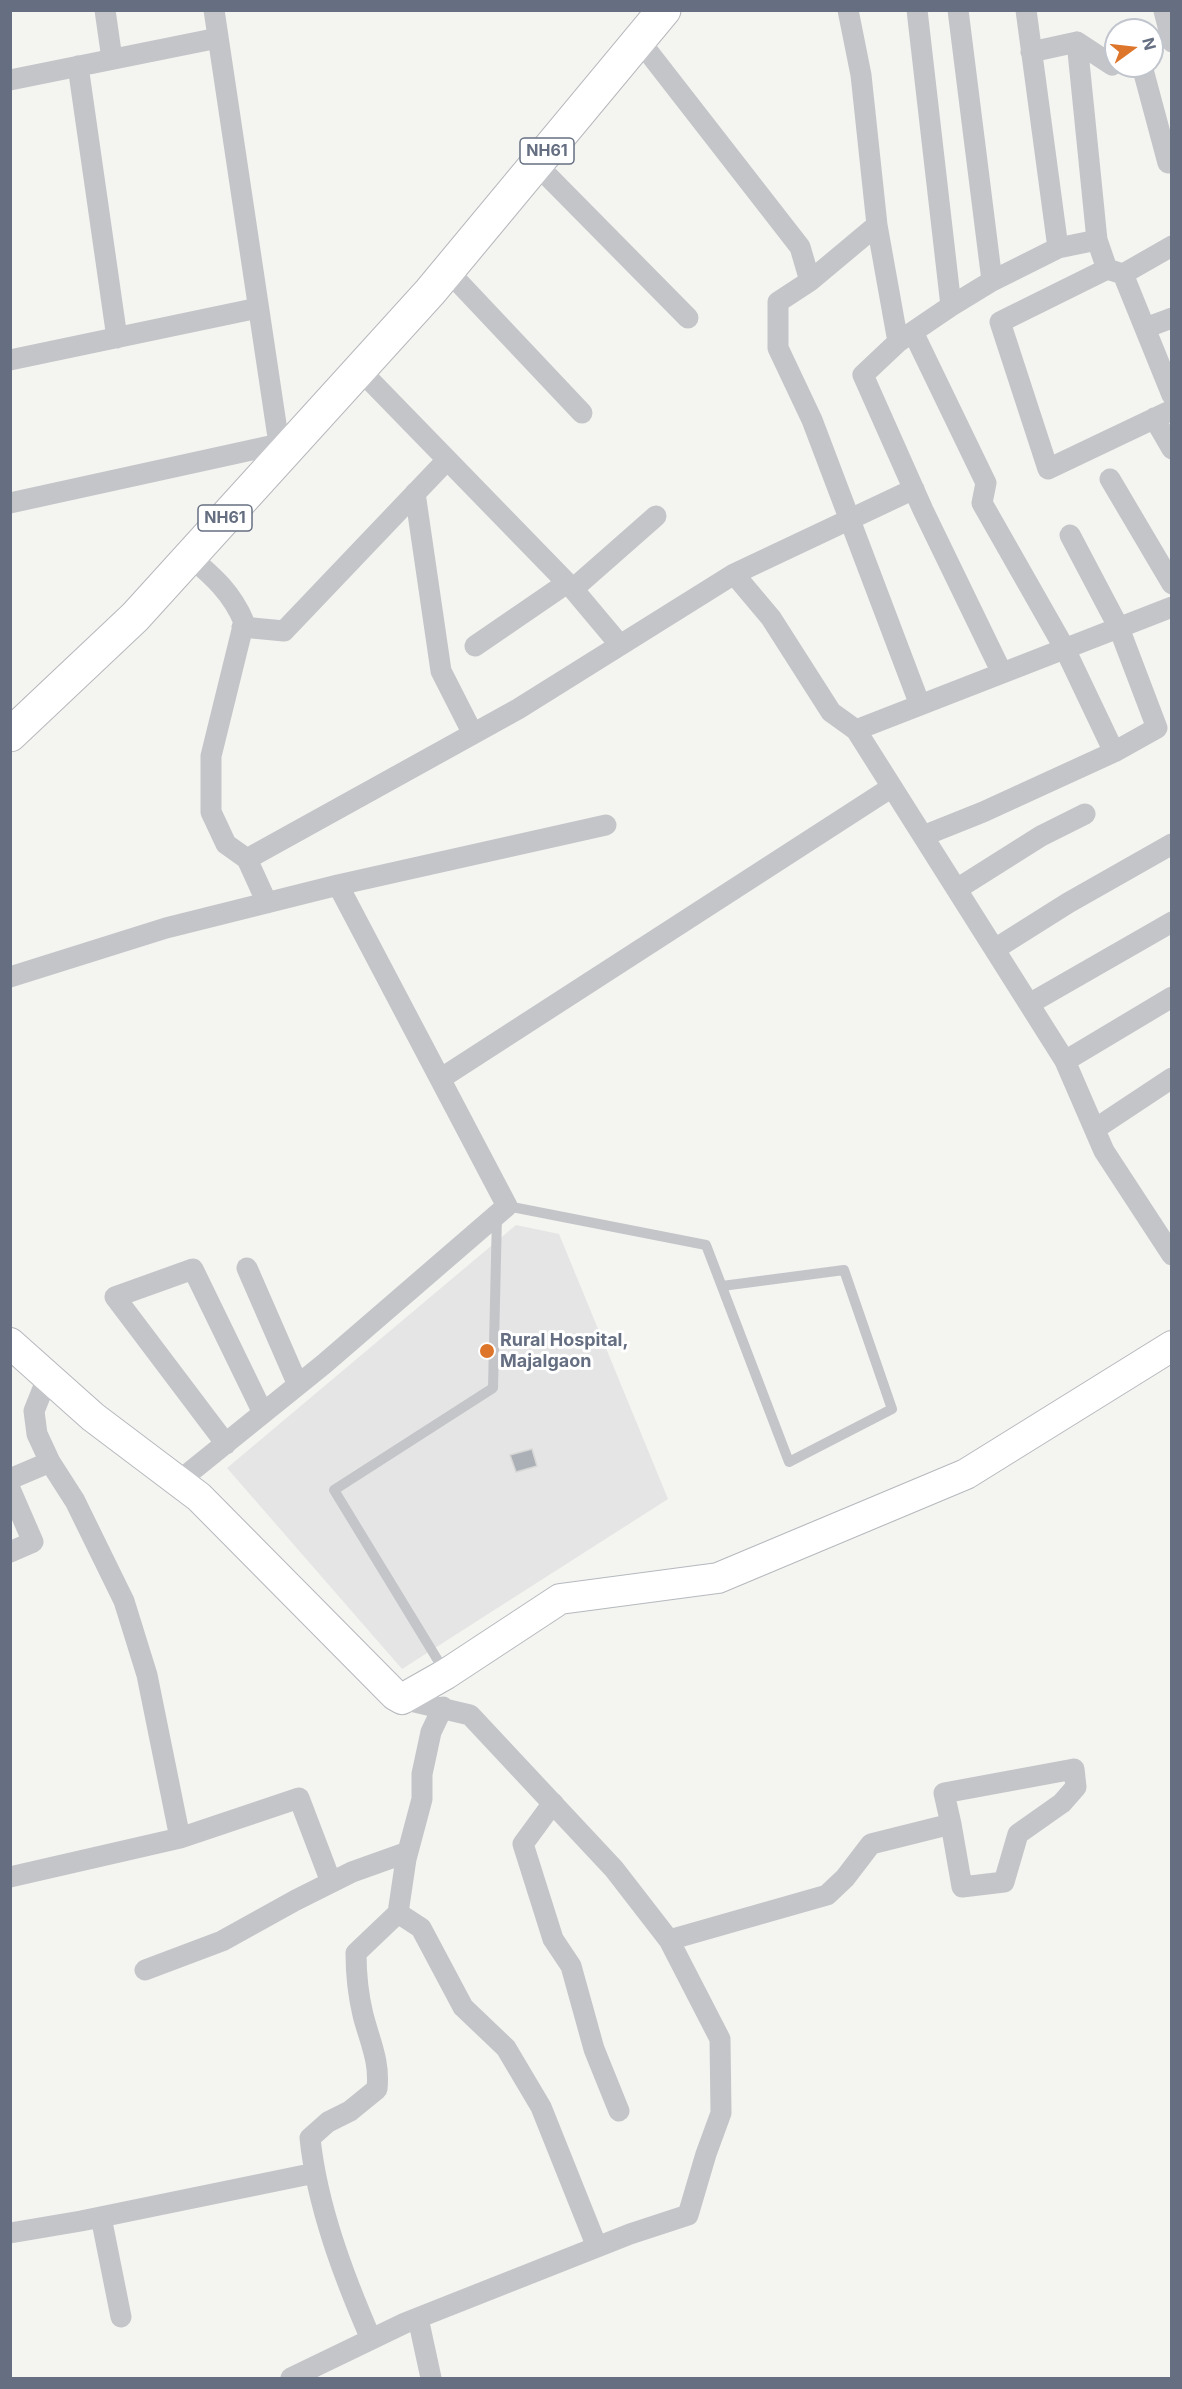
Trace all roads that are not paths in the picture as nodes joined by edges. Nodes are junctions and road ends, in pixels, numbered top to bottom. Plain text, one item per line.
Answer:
1 (105, 10) edge
2 (214, 10) edge
3 (664, 10) edge
4 (848, 10) edge
5 (917, 10) edge
6 (958, 10) edge
7 (1026, 10) edge
8 (1164, 11) edge
9 (218, 38) junction
10 (639, 40) junction
11 (1077, 42) junction
12 (1172, 42) edge
13 (1031, 52) junction
14 (112, 59) junction
15 (1104, 60) edge
16 (78, 66) junction
17 (1145, 78) edge
18 (10, 80) edge
19 (1168, 163) dead end
20 (536, 164) junction
21 (877, 225) junction
22 (1097, 240) junction
23 (1172, 246) edge
24 (1058, 248) junction
25 (448, 271) junction
26 (1115, 272) junction
27 (810, 281) junction
28 (992, 281) junction
29 (951, 306) junction
30 (258, 308) junction
31 (688, 318) dead end
32 (1172, 318) edge
33 (1145, 328) junction
34 (905, 337) junction
35 (117, 338) junction
36 (10, 360) edge
37 (360, 370) junction
38 (1172, 395) edge
39 (582, 413) dead end
40 (1163, 414) edge
41 (1172, 449) edge
42 (447, 460) junction
43 (1110, 479) dead end
44 (914, 489) junction
45 (416, 493) junction
46 (10, 503) edge
47 (656, 516) dead end
48 (850, 519) junction
49 (1070, 536) dead end
50 (190, 557) junction
51 (734, 574) junction
52 (1172, 584) edge
53 (570, 586) junction
54 (1172, 607) edge
55 (242, 627) junction
56 (1119, 628) junction
57 (620, 645) junction
58 (475, 646) dead end
59 (1065, 649) junction
60 (1002, 673) junction
61 (920, 705) junction
62 (856, 730) junction
63 (473, 734) junction
64 (10, 735) edge
65 (1114, 752) junction
66 (892, 787) junction
67 (1085, 814) dead end
68 (606, 825) dead end
69 (923, 836) junction
70 (1172, 844) edge
71 (248, 859) junction
72 (338, 885) junction
73 (957, 889) junction
74 (267, 903) junction
75 (1172, 922) edge
76 (994, 949) junction
77 (10, 977) edge
78 (1172, 997) edge
79 (1029, 1004) junction
80 (1065, 1061) junction
81 (1172, 1078) edge
82 (440, 1079) junction
83 (1095, 1129) junction
84 (502, 1210) junction
85 (1172, 1255) edge
86 (247, 1268) dead end
87 (722, 1286) junction
88 (1172, 1346) edge
89 (14, 1351) edge
90 (48, 1376) junction
91 (298, 1385) junction
92 (263, 1413) junction
93 (226, 1444) junction
94 (50, 1462) junction
95 (10, 1479) edge
96 (178, 1481) junction
97 (10, 1489) edge
98 (10, 1552) edge
99 (446, 1674) junction
100 (402, 1699) junction
101 (443, 1707) junction
102 (553, 1803) junction
103 (951, 1824) junction
104 (180, 1838) junction
105 (408, 1852) junction
106 (10, 1877) edge
107 (331, 1882) junction
108 (398, 1913) junction
109 (669, 1940) junction
110 (146, 1970) dead end
111 (620, 2111) dead end
112 (315, 2173) junction
113 (101, 2217) junction
114 (10, 2233) edge
115 (597, 2247) junction
116 (120, 2317) dead end
117 (418, 2318) junction
118 (371, 2339) junction
119 (291, 2379) edge
120 (431, 2379) edge

1 - 14 street
2 - 9 street
3 - 10 main road, NH61
4 - 21 street
5 - 29 street
6 - 28 street
7 - 13 street
8 - 12 street
9 - 14 street
9 - 30 street
10 - 20 main road, NH61
10 - 27 street
11 - 13 street
11 - 15 street
11 - 22 street
13 - 24 street
14 - 16 street
16 - 18 street
16 - 35 street
17 - 19 street
20 - 25 main road, NH61
20 - 31 street
21 - 27 street
21 - 34 street
22 - 24 street
22 - 26 street
23 - 26 street
24 - 28 street
25 - 37 main road, NH61
25 - 39 street
26 - 33 street
26 - 40 street
27 - 48 street
28 - 29 street
29 - 34 street
30 - 35 street
30 - 46 street
32 - 33 street
33 - 38 street
34 - 44 street
34 - 59 street
35 - 36 street
37 - 42 street
37 - 50 main road, NH61
40 - 41 street
42 - 45 street
42 - 53 street
43 - 52 street
44 - 48 street
44 - 60 street
45 - 55 street
45 - 63 street
47 - 53 street
48 - 51 street
48 - 61 street
49 - 56 street
50 - 55 street
50 - 64 main road, NH61
51 - 57 street
51 - 62 street
53 - 57 street
53 - 58 street
54 - 56 street
55 - 71 street
56 - 59 street
56 - 65 street
57 - 63 street
59 - 60 street
59 - 65 street
60 - 61 street
61 - 62 street
62 - 66 street
63 - 71 street
65 - 69 street
66 - 69 street
66 - 82 street
67 - 73 street
68 - 72 street
69 - 73 street
70 - 76 street
71 - 74 street
72 - 74 street
72 - 82 street
73 - 76 street
74 - 77 street
75 - 79 street
76 - 79 street
78 - 80 street
79 - 80 street
80 - 83 street
81 - 83 street
82 - 84 street
83 - 85 street
84 - 87 lane
84 - 91 street
84 - 99 lane
86 - 91 street
87 - 87 lane
88 - 99 street
89 - 90 street
90 - 94 street
90 - 96 street
91 - 92 street
92 - 93 street
92 - 93 street
93 - 96 street
94 - 95 street
94 - 104 street
96 - 100 street
97 - 98 street
99 - 100 street
100 - 101 street
101 - 102 street
101 - 105 street
102 - 109 street
102 - 111 street
103 - 103 street
103 - 109 street
104 - 106 street
104 - 107 street
105 - 107 street
105 - 108 street
107 - 110 street
108 - 112 street
108 - 115 street
109 - 115 street
112 - 113 street
112 - 118 street
113 - 114 street
113 - 116 street
115 - 117 street
117 - 118 street
117 - 120 street
118 - 119 street

